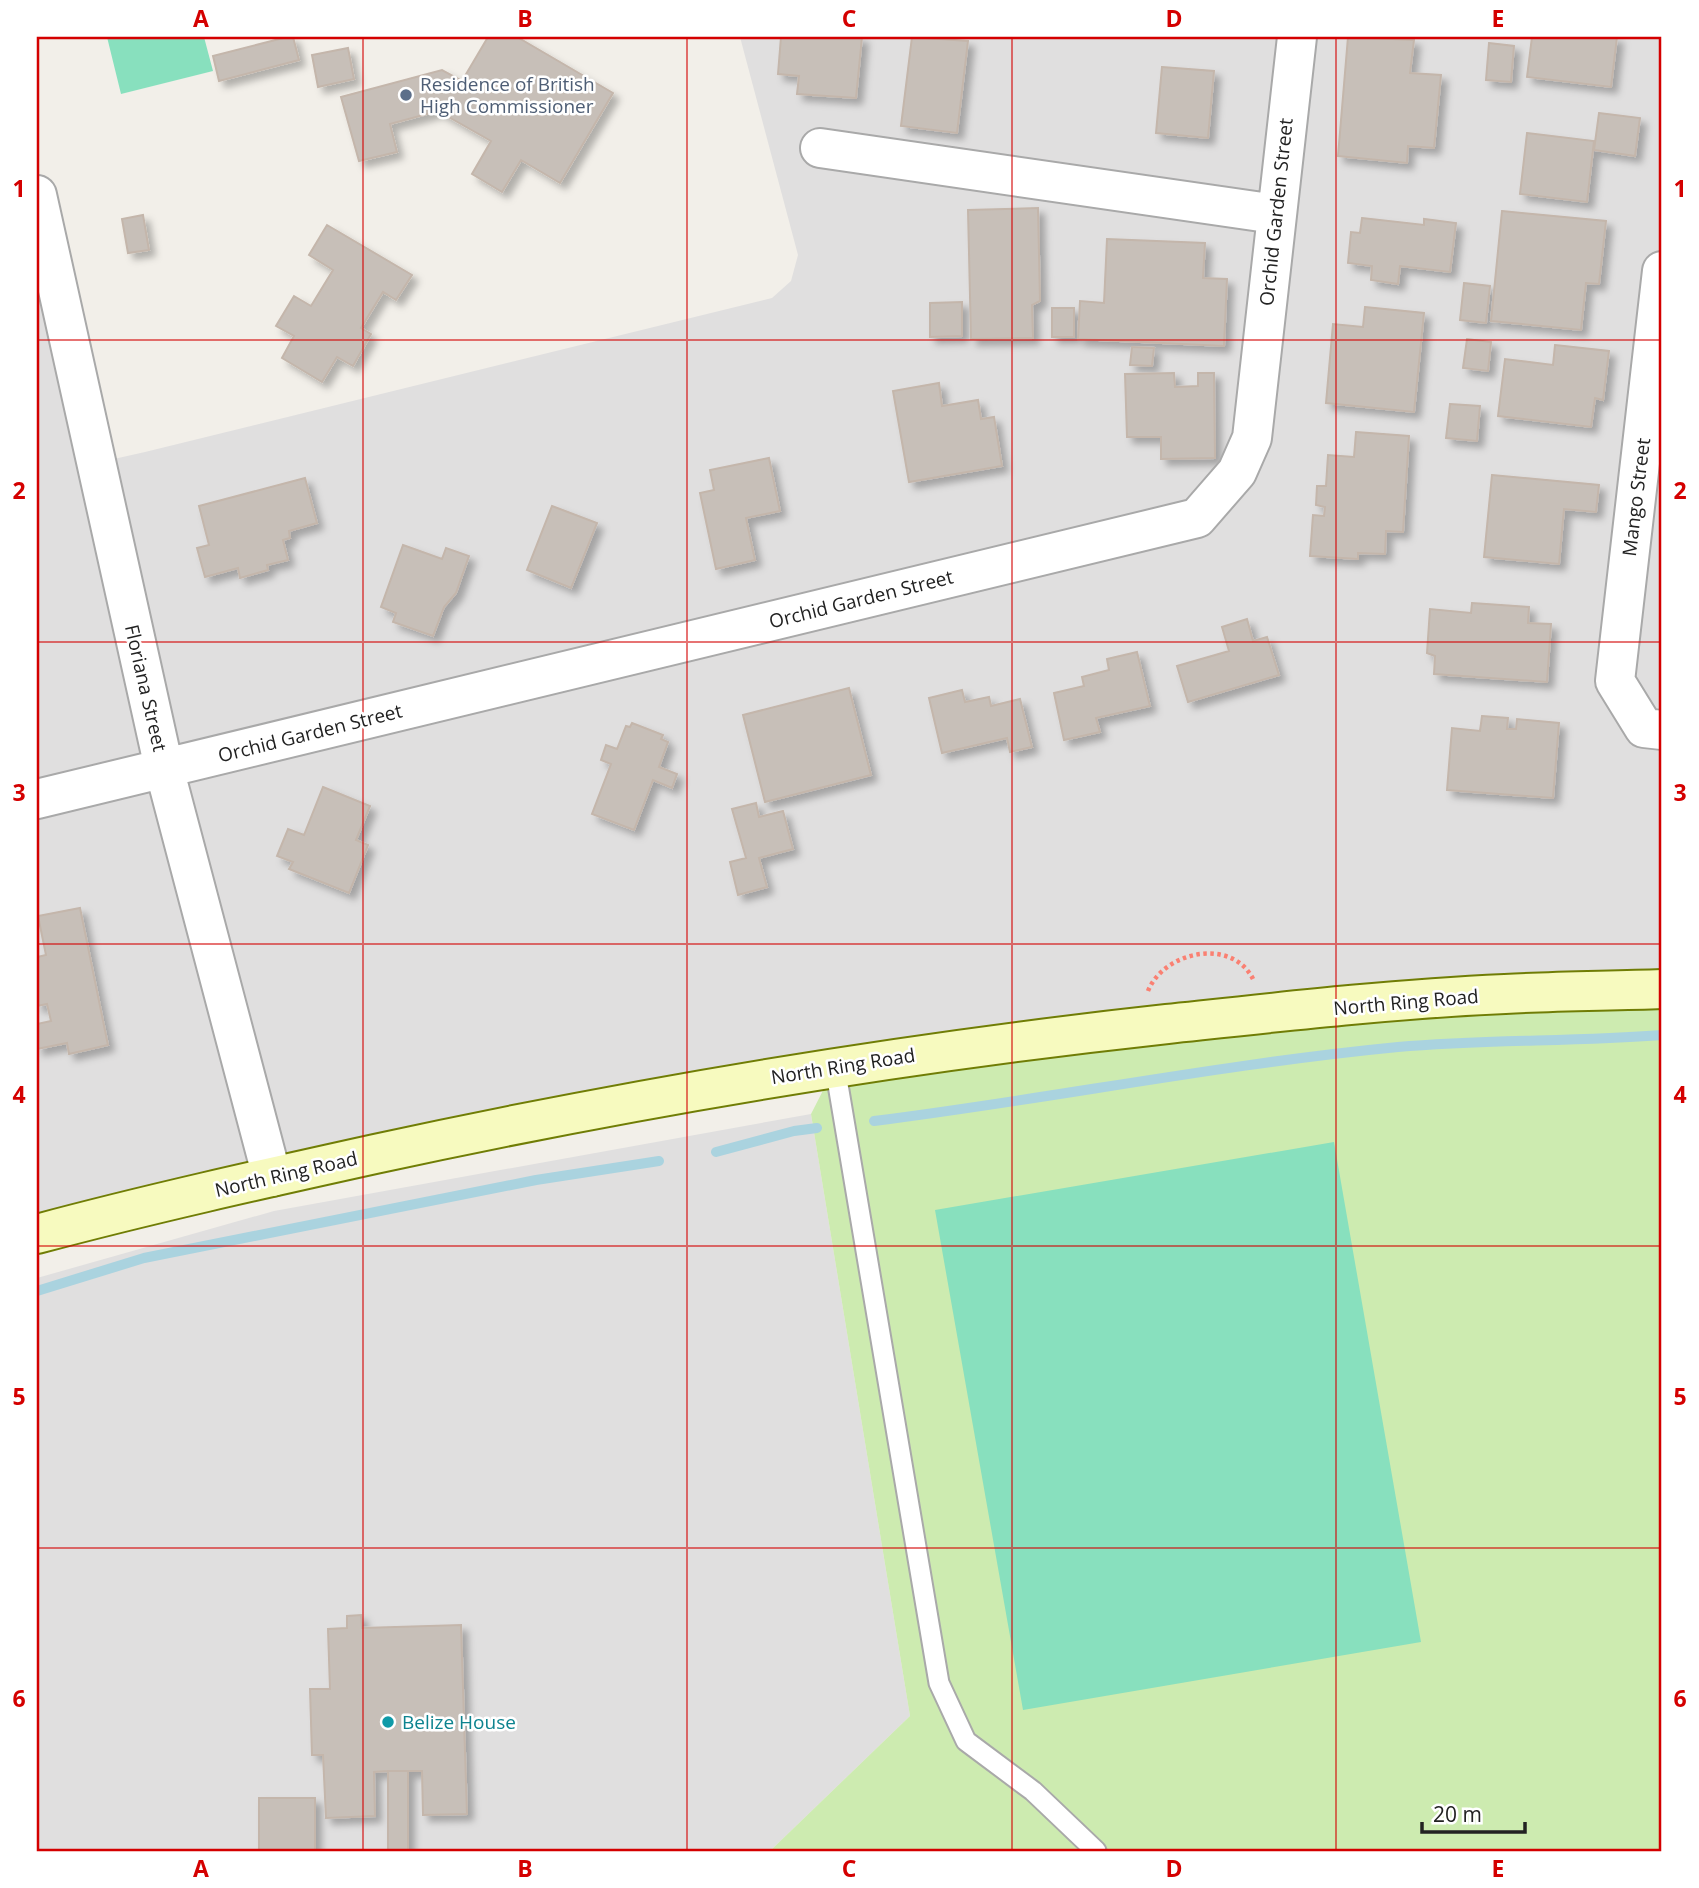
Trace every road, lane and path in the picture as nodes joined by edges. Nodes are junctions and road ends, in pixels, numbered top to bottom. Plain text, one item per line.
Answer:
1 (1297, 37) edge
2 (820, 148) dead end
3 (37, 195) edge
4 (1275, 214) junction
5 (1662, 271) edge
6 (48, 303) edge
7 (1662, 730) edge
8 (164, 768) junction
9 (37, 799) edge
10 (1662, 989) edge
11 (1256, 990) dead end
12 (1144, 1002) dead end
13 (835, 1067) junction
14 (272, 1177) junction
15 (37, 1234) edge
16 (1096, 1851) edge

1 - 4 street, Orchid Garden Street
2 - 4 street
3 - 6 street, Floriana Street
4 - 8 street, Orchid Garden Street
5 - 7 street, Mango Street
6 - 8 street, Floriana Street
8 - 9 street, Orchid Garden Street
8 - 14 street, Floriana Street
10 - 13 main road, North Ring Road
11 - 12 path
13 - 14 main road, North Ring Road
13 - 16 lane
14 - 15 main road, North Ring Road

